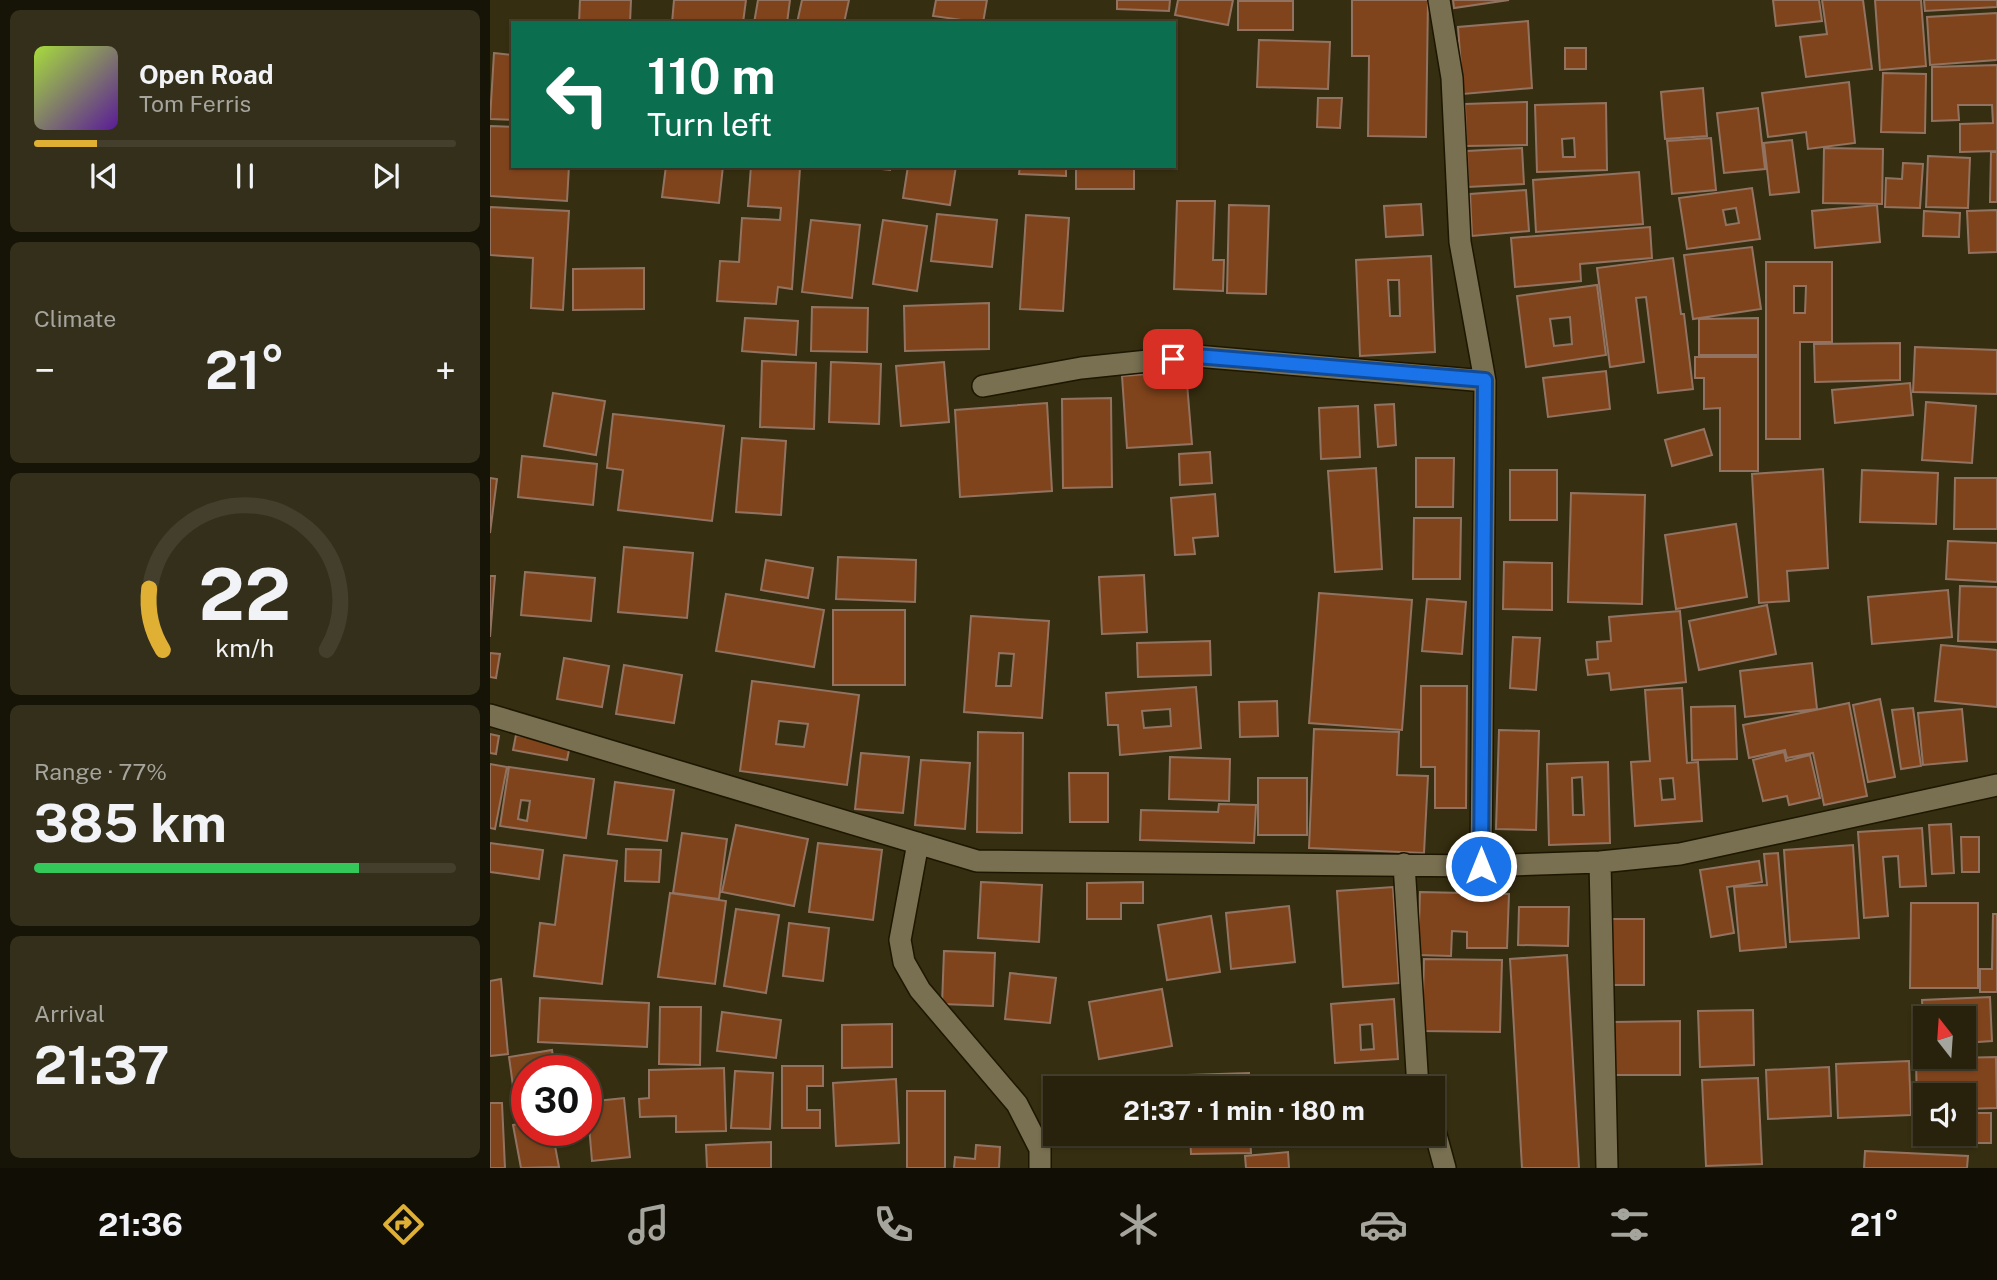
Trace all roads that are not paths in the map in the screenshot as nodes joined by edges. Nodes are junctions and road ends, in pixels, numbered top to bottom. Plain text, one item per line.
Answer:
1 (1438, 0) edge
2 (1485, 380) junction
3 (983, 386) dead end
4 (490, 715) edge
5 (1997, 785) edge
6 (918, 843) junction
7 (1600, 862) junction
8 (1404, 864) junction
9 (1481, 866) junction
10 (1417, 1076) edge
11 (1439, 1146) edge
12 (1040, 1168) edge
13 (1445, 1168) edge
14 (1607, 1168) edge

1 - 2 street
2 - 3 street
2 - 9 street
4 - 6 street
5 - 7 street
6 - 8 street
6 - 12 street
7 - 9 street
7 - 14 street
8 - 9 street
8 - 10 street
11 - 13 street

